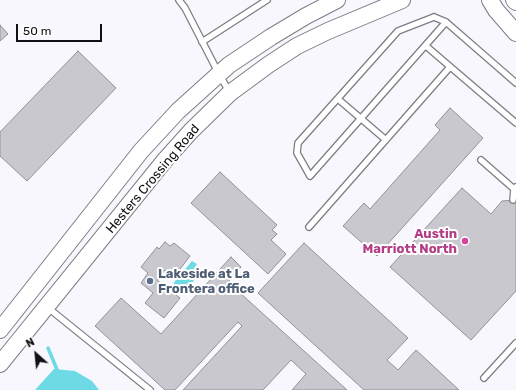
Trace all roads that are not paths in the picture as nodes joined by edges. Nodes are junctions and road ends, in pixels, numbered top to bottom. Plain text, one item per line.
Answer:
1 (179, 0) edge
2 (267, 0) edge
3 (337, 0) edge
4 (402, 0) edge
5 (490, 0) edge
6 (446, 22) junction
7 (516, 33) edge
8 (202, 42) junction
9 (426, 46) junction
10 (450, 67) junction
11 (219, 74) junction
12 (516, 83) edge
13 (230, 94) junction
14 (338, 98) junction
15 (362, 118) junction
16 (516, 124) edge
17 (386, 140) junction
18 (481, 160) dead end
19 (515, 188) edge
20 (513, 200) dead end
21 (309, 227) dead end
22 (46, 306) junction
23 (0, 330) edge
24 (516, 343) edge
25 (0, 364) edge
26 (484, 378) dead end
27 (150, 390) edge

1 - 8 lane
2 - 8 lane
3 - 11 street, Hesters Crossing Road
4 - 13 street, Hesters Crossing Road
5 - 7 street
6 - 9 lane
6 - 12 lane
6 - 14 lane
8 - 11 lane
9 - 10 lane
9 - 15 lane
10 - 16 lane
10 - 17 lane
11 - 13 lane
11 - 23 street, Hesters Crossing Road
13 - 22 street, Hesters Crossing Road
14 - 15 lane
14 - 15 lane
15 - 17 lane
17 - 21 lane
18 - 19 lane
19 - 20 lane
22 - 25 street, Hesters Crossing Road
22 - 27 lane
24 - 26 lane

